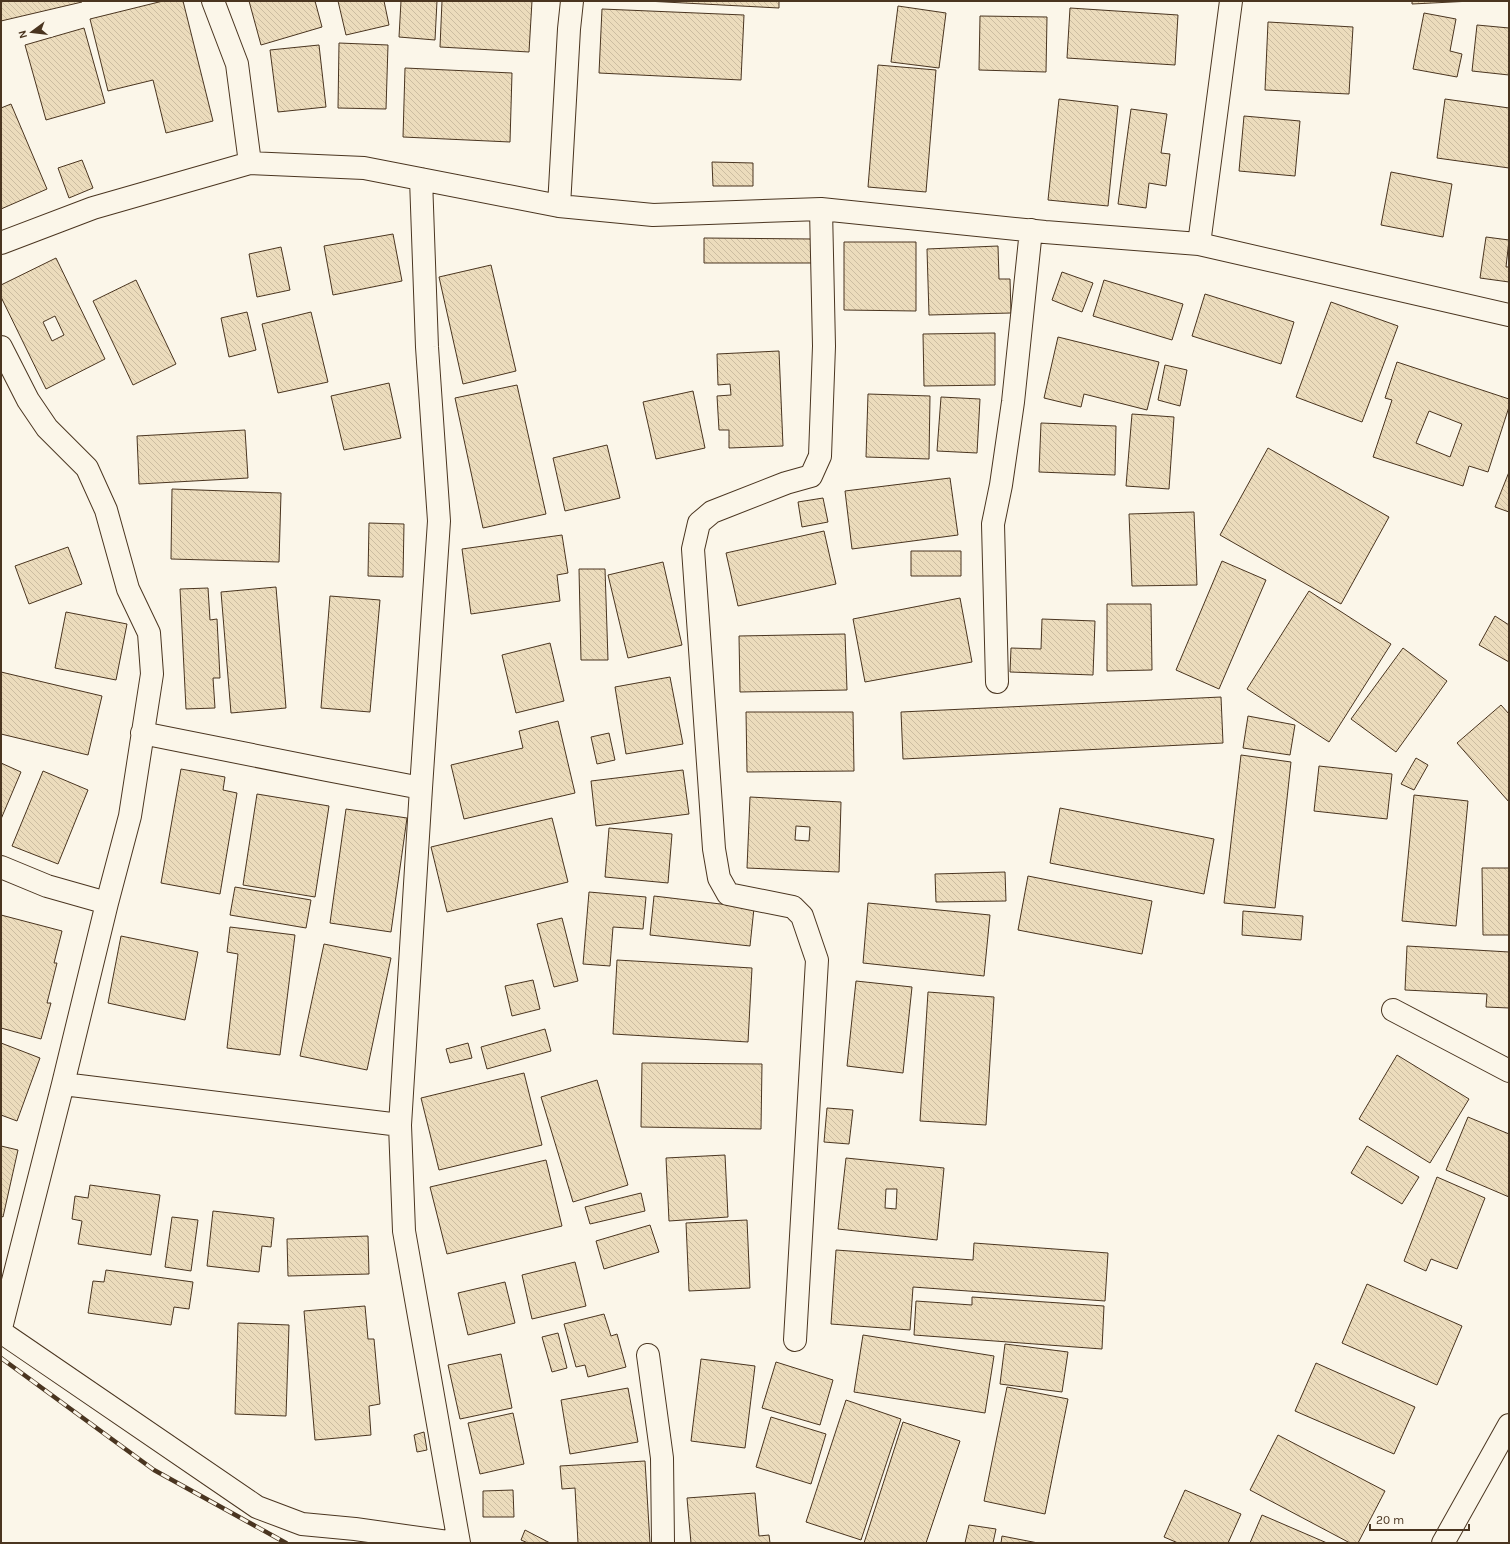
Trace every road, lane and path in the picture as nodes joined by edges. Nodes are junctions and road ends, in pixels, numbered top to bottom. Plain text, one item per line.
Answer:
1 (213, 1) edge
2 (572, 1) edge
3 (1232, 1) edge
4 (250, 162) junction
5 (421, 179) junction
6 (559, 206) junction
7 (820, 209) junction
8 (1031, 230) junction
9 (1, 243) edge
10 (1200, 244) junction
11 (1509, 315) edge
12 (1, 347) edge
13 (997, 682) dead end
14 (142, 733) junction
15 (421, 788) junction
16 (1, 867) edge
17 (107, 903) junction
18 (1393, 1010) dead end
19 (1509, 1071) edge
20 (63, 1084) junction
21 (400, 1125) junction
22 (1, 1328) edge
23 (1, 1332) edge
24 (795, 1340) dead end
25 (648, 1356) dead end
26 (1509, 1425) edge
27 (455, 1543) edge
28 (459, 1543) edge
29 (663, 1543) edge
30 (1443, 1543) edge

1 - 4 street
2 - 6 street
3 - 10 street
4 - 5 street
4 - 9 street
5 - 6 street
5 - 15 street
6 - 7 street
7 - 8 street
7 - 24 street
8 - 10 street
8 - 13 street
10 - 11 street
12 - 14 street
14 - 15 street
14 - 17 street
15 - 21 street
16 - 17 street
17 - 20 street
18 - 19 street
20 - 21 street
20 - 22 street
21 - 28 street
23 - 27 street
25 - 29 street
26 - 30 street

